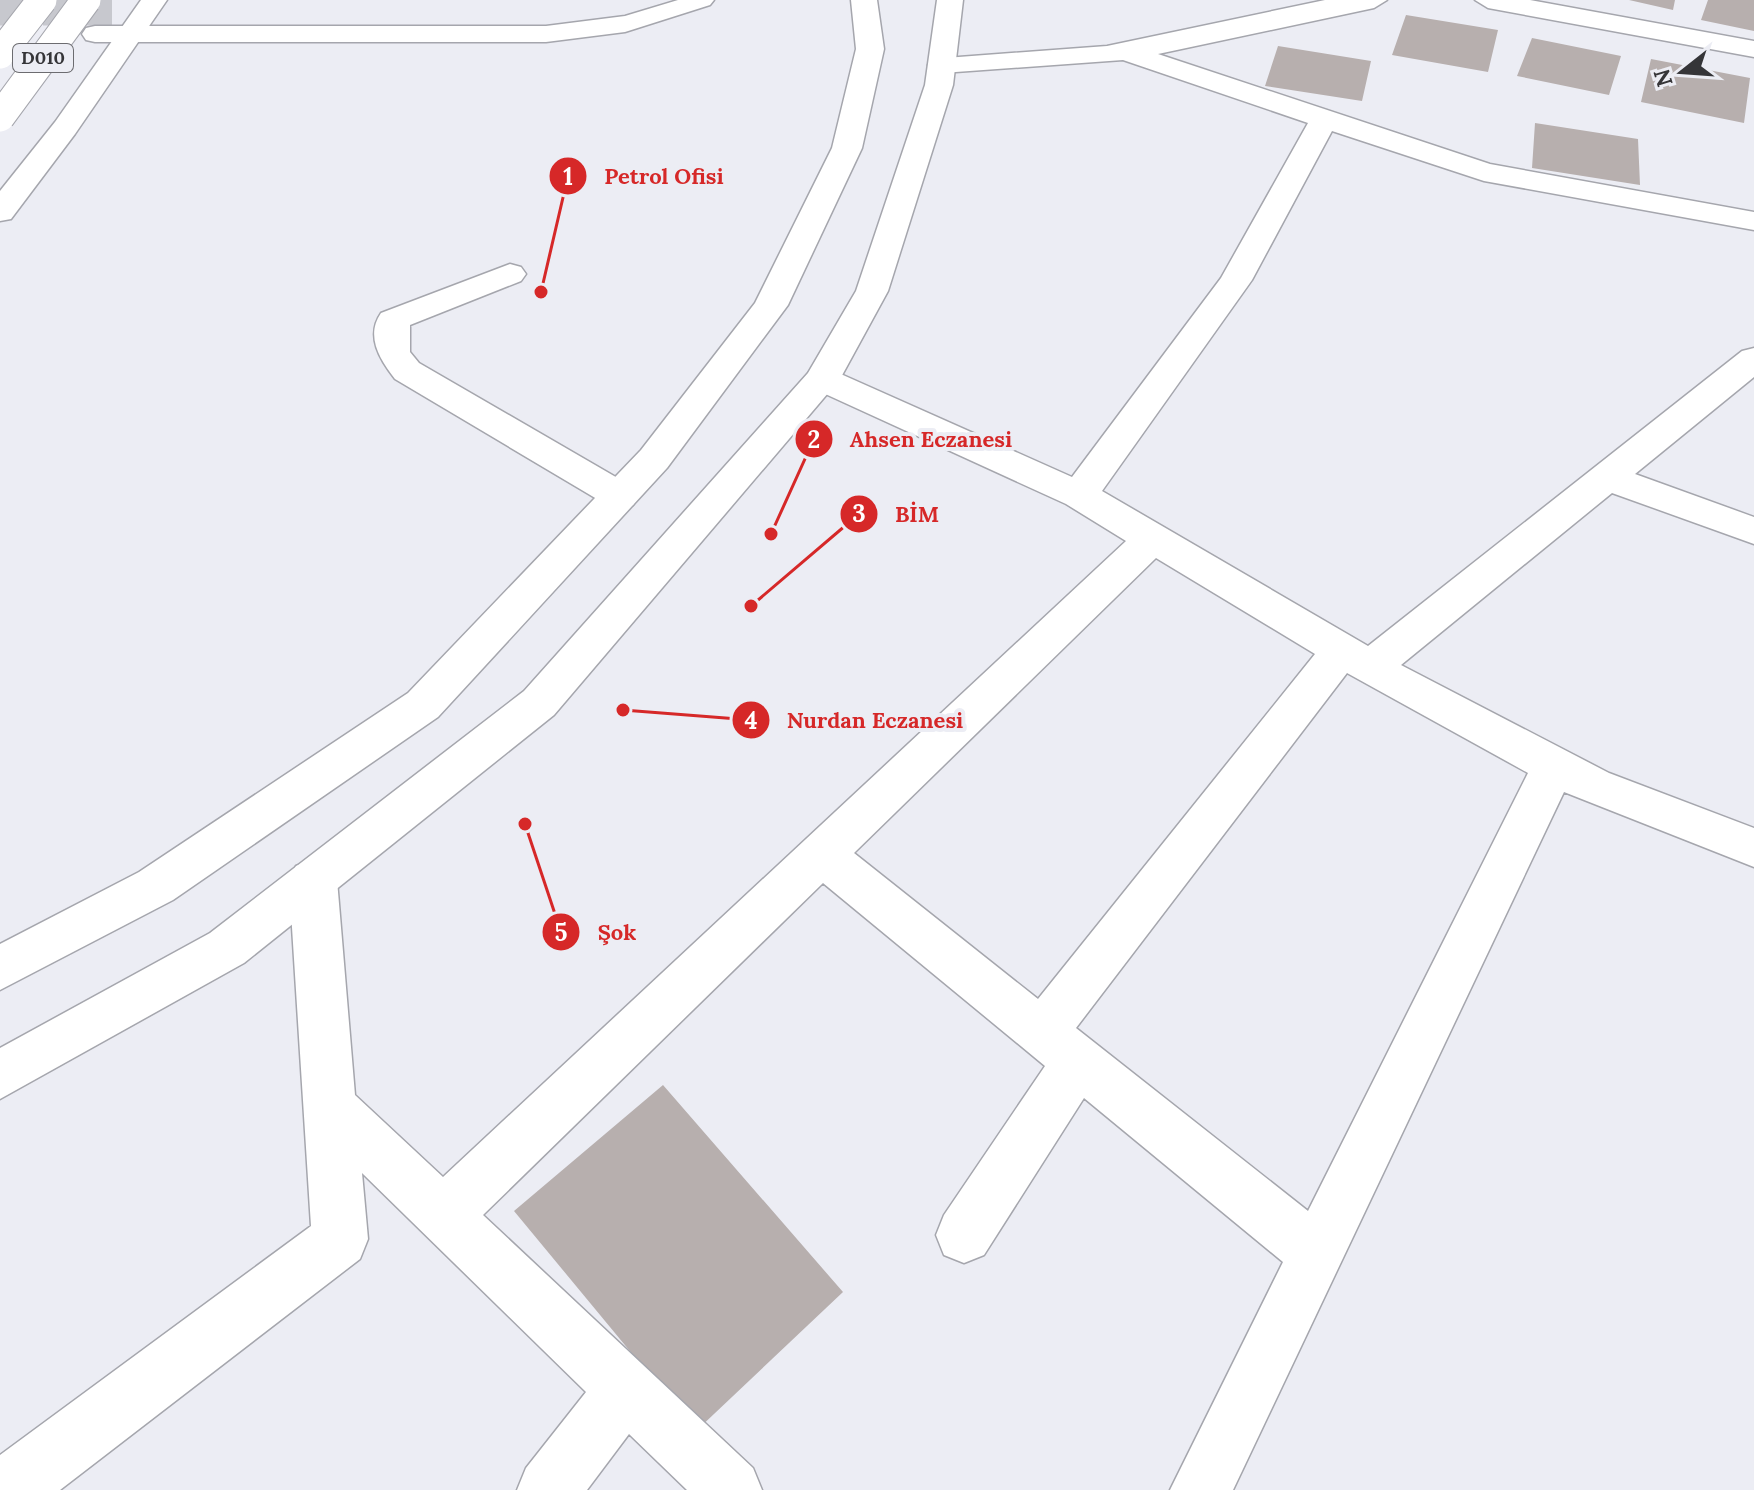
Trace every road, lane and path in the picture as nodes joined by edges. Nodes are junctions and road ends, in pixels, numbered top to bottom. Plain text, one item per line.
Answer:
1 (42, 0) edge
2 (86, 0) edge
3 (633, 0) edge
4 (701, 0) edge
5 (864, 0) edge
6 (950, 0) edge
7 (1374, 0) edge
8 (1488, 0) edge
9 (112, 11) tunnel mouth
10 (145, 15) edge
11 (95, 34) tunnel mouth
12 (1754, 49) edge
13 (1125, 52) junction
14 (0, 54) edge
15 (942, 65) junction
16 (0, 117) edge
17 (1324, 119) junction
18 (0, 212) edge
19 (1754, 221) edge
20 (510, 274) dead end
21 (1754, 359) edge
22 (822, 379) junction
23 (1607, 477) junction
24 (1079, 495) junction
25 (620, 496) junction
26 (1754, 531) edge
27 (1152, 539) junction
28 (1355, 659) junction
29 (1554, 766) junction
30 (1754, 848) edge
31 (821, 854) junction
32 (313, 880) junction
33 (0, 968) edge
34 (1060, 1047) junction
35 (0, 1075) edge
36 (329, 1105) junction
37 (444, 1214) junction
38 (964, 1235) dead end
39 (1317, 1254) junction
40 (626, 1389) junction
41 (0, 1488) edge
42 (548, 1490) edge
43 (731, 1490) edge
44 (1201, 1490) edge

1 - 14 main road, D010, bridge
2 - 16 main road, D010, bridge
3 - 10 main road
4 - 10 main road
5 - 25 main road
6 - 15 main road
7 - 13 main road
8 - 12 main road
9 - 10 main road
10 - 11 main road
10 - 18 main road
13 - 15 main road
13 - 17 main road
15 - 22 main road
17 - 19 main road
17 - 24 main road
20 - 25 main road
21 - 23 main road
22 - 24 main road
22 - 32 main road
23 - 26 main road
23 - 28 main road
24 - 27 main road
25 - 33 main road
27 - 28 main road
27 - 31 main road
28 - 29 main road
28 - 34 main road
29 - 30 main road
29 - 39 main road
31 - 34 main road
31 - 37 main road
32 - 35 main road
32 - 36 main road
34 - 38 main road
34 - 39 main road
36 - 37 main road
36 - 41 main road
37 - 40 main road
39 - 44 main road
40 - 42 main road
40 - 43 main road

